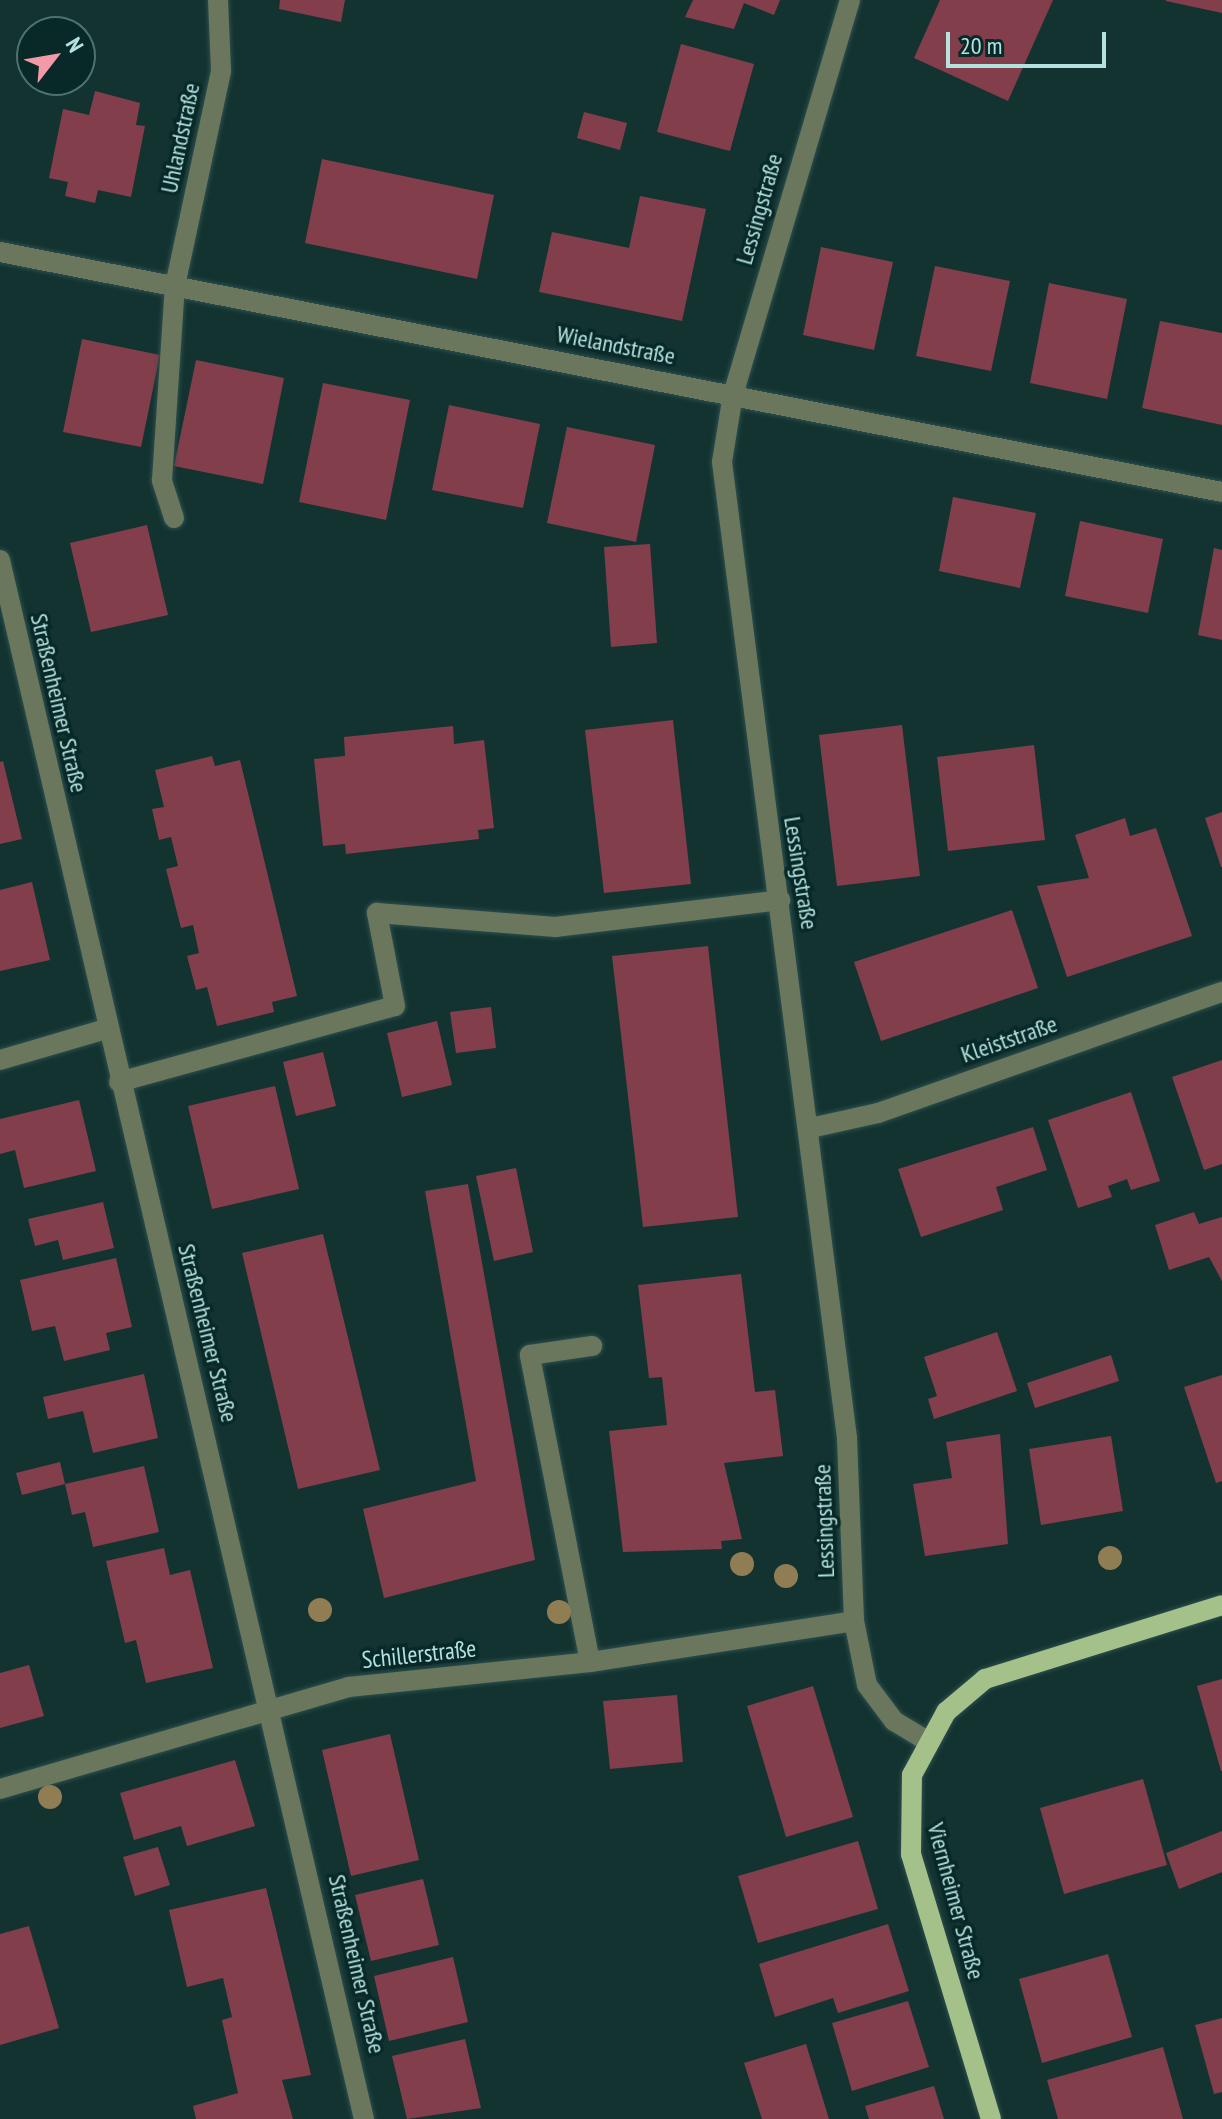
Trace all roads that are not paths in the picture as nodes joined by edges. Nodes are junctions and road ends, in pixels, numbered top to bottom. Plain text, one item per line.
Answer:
1 (218, 0) edge
2 (850, 0) edge
3 (0, 252) edge
4 (175, 286) junction
5 (733, 394) junction
6 (1222, 492) edge
7 (174, 518) dead end
8 (0, 560) edge
9 (780, 900) junction
10 (1222, 992) edge
11 (106, 1029) junction
12 (0, 1060) edge
13 (119, 1082) junction
14 (810, 1128) junction
15 (592, 1346) dead end
16 (1222, 1605) edge
17 (854, 1621) junction
18 (590, 1662) junction
19 (274, 1715) junction
20 (927, 1741) junction
21 (0, 1789) edge
22 (364, 2119) edge
23 (991, 2119) edge

1 - 4 street, Uhlandstraße
2 - 5 street, Lessingstraße
3 - 4 street, Wielandstraße
4 - 5 street, Wielandstraße
4 - 7 street, Uhlandstraße
5 - 6 street, Wielandstraße
5 - 9 street, Lessingstraße
8 - 11 street, Straßenheimer Straße
9 - 13 street
9 - 14 street, Lessingstraße
10 - 14 street, Kleiststraße
11 - 12 street
11 - 13 street, Straßenheimer Straße
13 - 19 street, Straßenheimer Straße
14 - 17 street, Lessingstraße
15 - 18 street
16 - 20 main road, Viernheimer Straße
17 - 18 street, Schillerstraße
17 - 20 street, Lessingstraße
18 - 19 street, Schillerstraße
19 - 21 street, Schillerstraße
19 - 22 street, Straßenheimer Straße
20 - 23 main road, Viernheimer Straße

